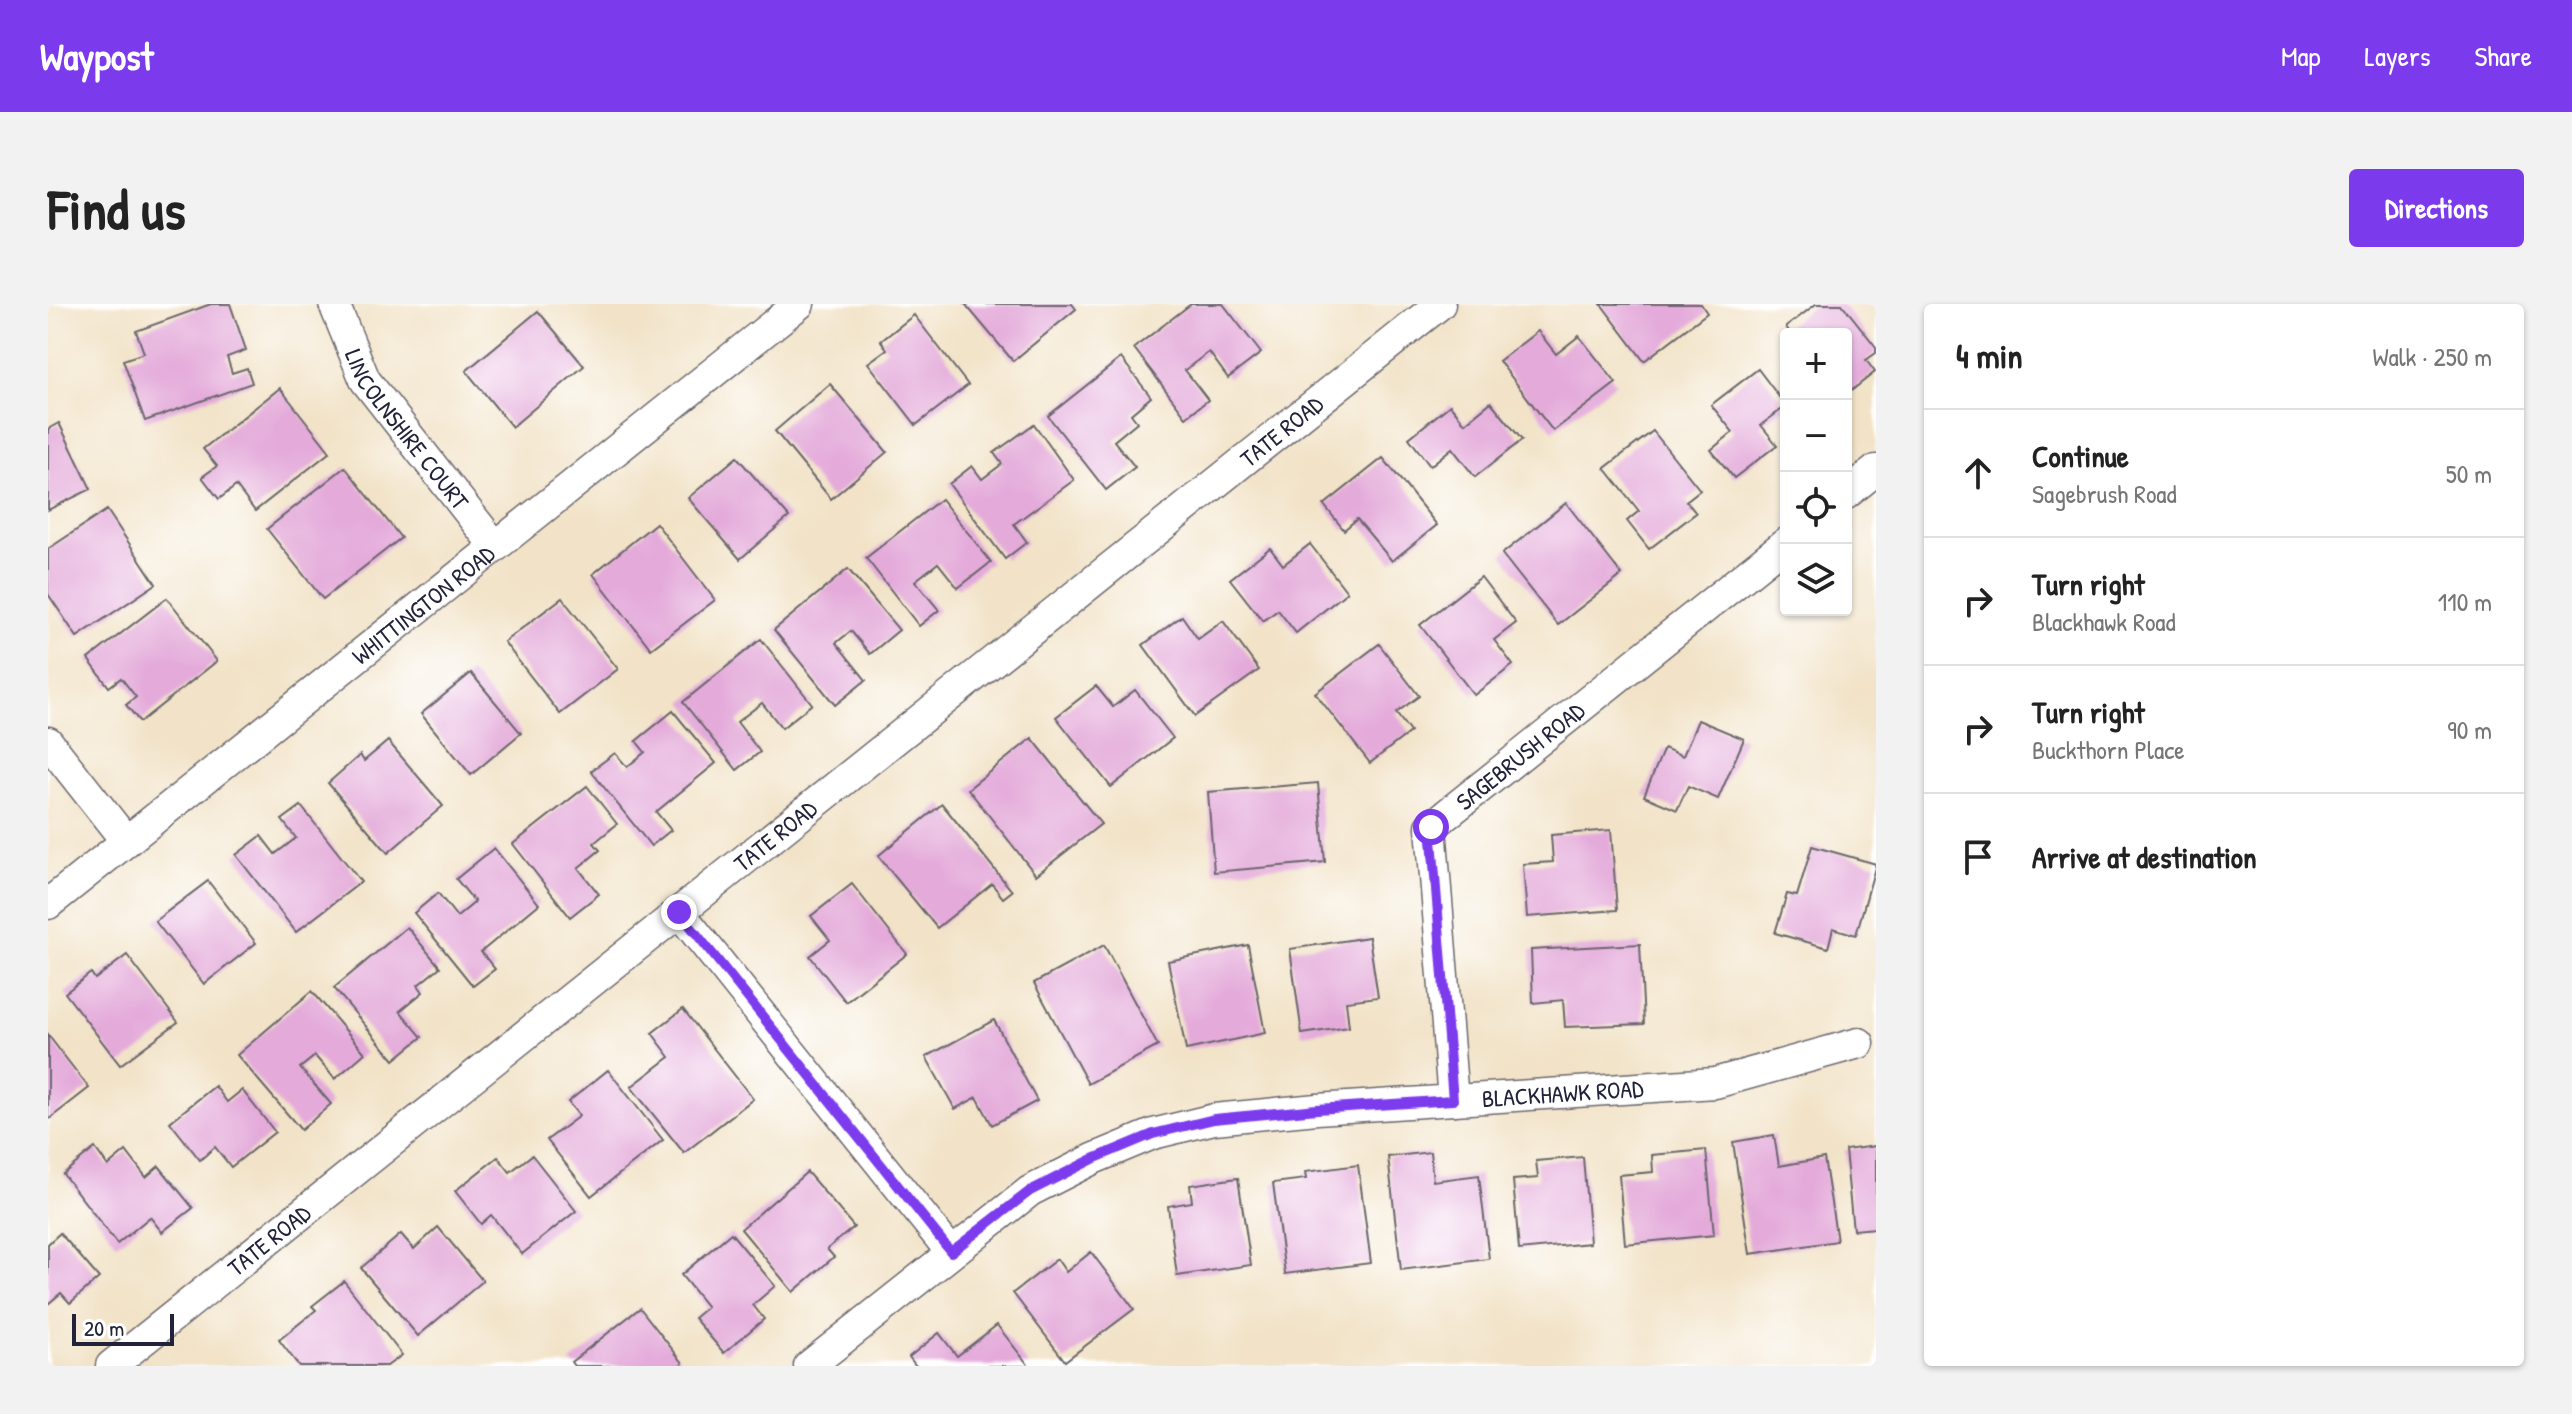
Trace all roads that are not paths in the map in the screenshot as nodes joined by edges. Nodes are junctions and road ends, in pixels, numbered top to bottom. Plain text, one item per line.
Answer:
1 (334, 304) edge
2 (799, 304) edge
3 (1440, 304) edge
4 (1876, 470) edge
5 (1852, 489) edge
6 (1785, 544) edge
7 (495, 546) junction
8 (48, 742) edge
9 (126, 841) junction
10 (48, 904) edge
11 (679, 912) junction
12 (1859, 1043) dead end
13 (1453, 1100) junction
14 (951, 1252) junction
15 (111, 1366) edge
16 (809, 1366) edge

1 - 7 street, LINCOLNSHIRE COURT
2 - 7 street, WHITTINGTON ROAD
3 - 11 street, TATE ROAD
4 - 5 street
6 - 13 street, SAGEBRUSH ROAD
7 - 9 street, WHITTINGTON ROAD
8 - 9 street
9 - 10 street, WHITTINGTON ROAD
11 - 14 street
11 - 15 street, TATE ROAD
12 - 13 street, BLACKHAWK ROAD
13 - 14 street, BLACKHAWK ROAD
14 - 16 street, BLACKHAWK ROAD

